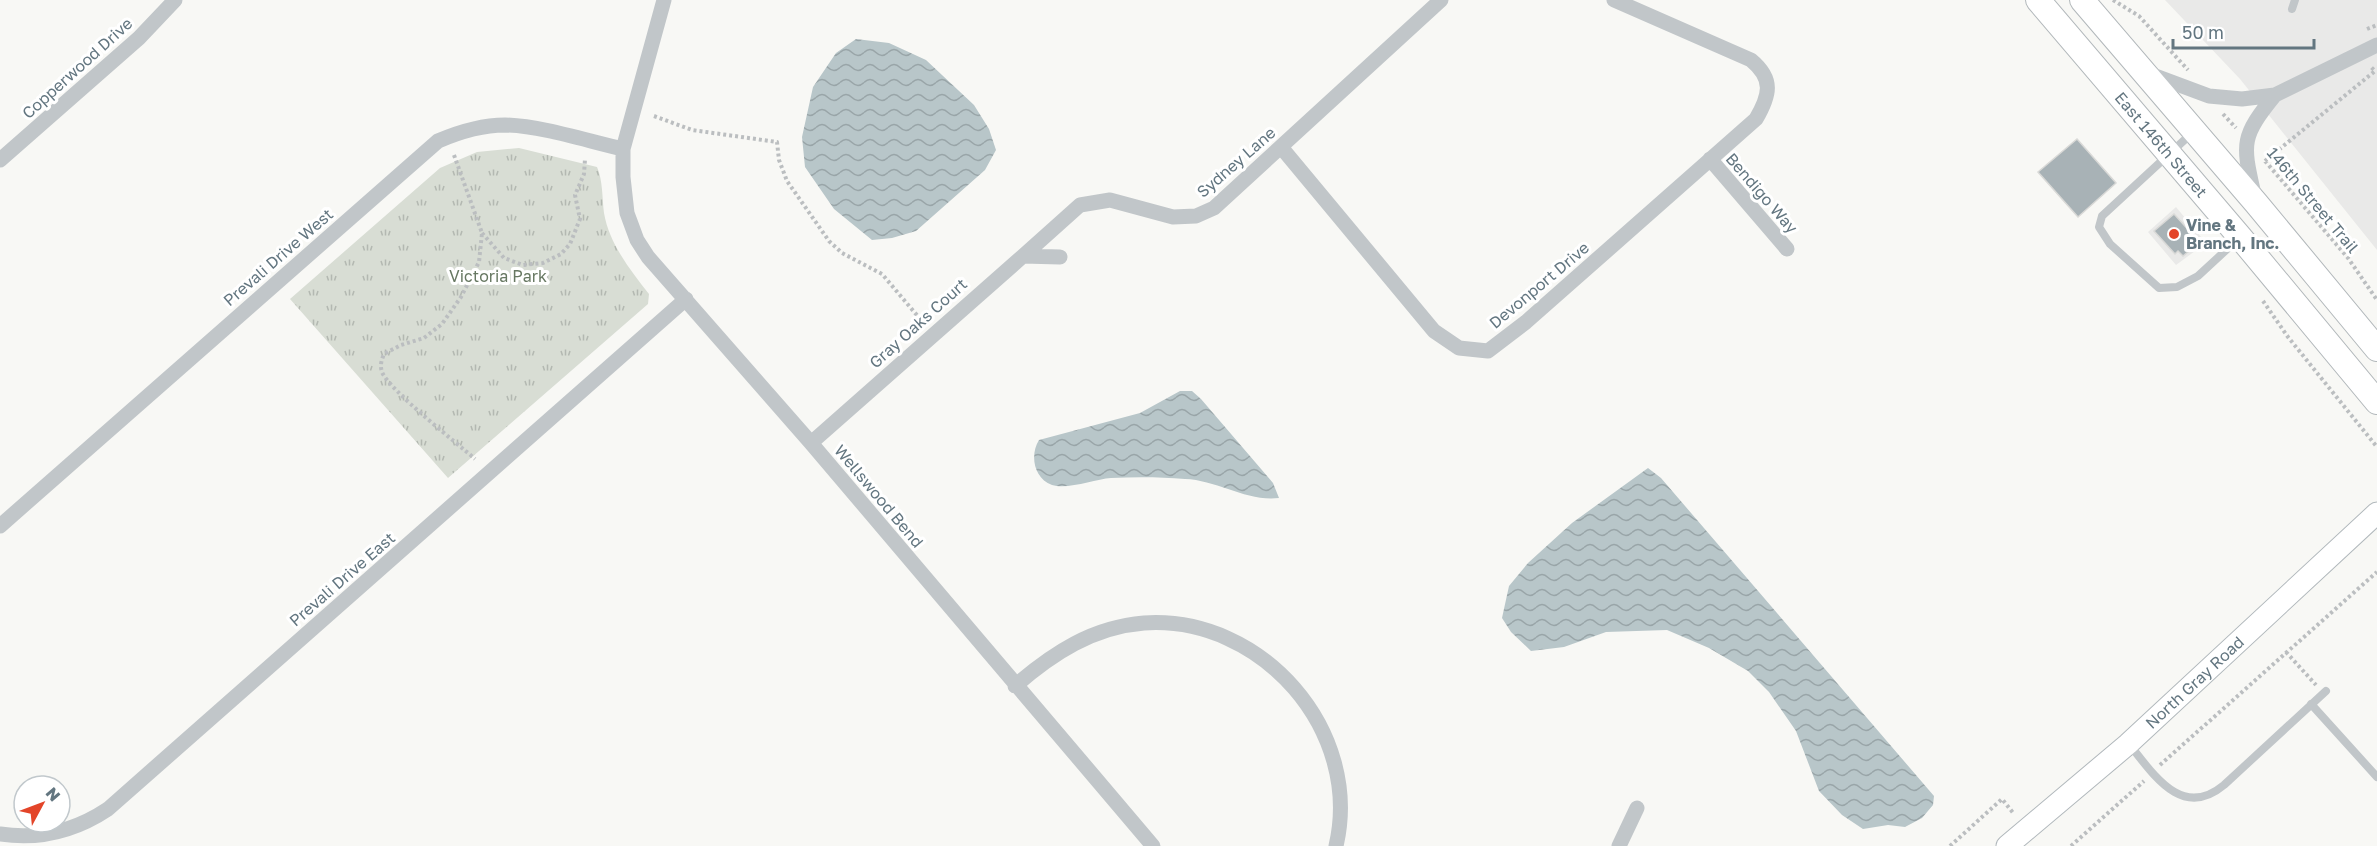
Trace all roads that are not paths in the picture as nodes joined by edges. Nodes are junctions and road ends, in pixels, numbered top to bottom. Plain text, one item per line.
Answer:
1 (175, 0) edge
2 (664, 0) edge
3 (1441, 0) edge
4 (1614, 0) edge
5 (2038, 0) edge
6 (2082, 0) edge
7 (2295, 0) edge
8 (2292, 9) dead end
9 (2377, 45) edge
10 (2145, 72) junction
11 (2275, 94) junction
12 (2194, 131) junction
13 (1281, 147) junction
14 (623, 150) junction
15 (2168, 152) junction
16 (1710, 159) junction
17 (0, 160) edge
18 (2256, 203) junction
19 (2240, 237) junction
20 (1787, 249) dead end
21 (1023, 256) junction
22 (1060, 257) dead end
23 (686, 299) junction
24 (2377, 349) edge
25 (2377, 402) edge
26 (811, 443) junction
27 (2377, 513) edge
28 (0, 526) edge
29 (1016, 686) junction
30 (2325, 692) road end
31 (2310, 704) junction
32 (2128, 744) junction
33 (2377, 777) edge
34 (1637, 808) dead end
35 (0, 834) edge
36 (1153, 846) edge
37 (1336, 846) edge
38 (1620, 846) edge
39 (2007, 846) edge

1 - 17 street, Copperwood Drive
2 - 14 street, Wellswood Bend
3 - 13 street, Sydney Lane
4 - 16 street, Devonport Drive
5 - 15 main road, East 146th Street
6 - 10 main road, East 146th Street
7 - 8 lane
9 - 11 street
10 - 11 street
10 - 12 main road, East 146th Street
11 - 18 street
12 - 15 lane
12 - 18 main road, East 146th Street
13 - 16 street, Devonport Drive
13 - 21 street, Sydney Lane
14 - 23 street, Wellswood Bend
14 - 28 street, Prevali Drive West
15 - 19 main road, East 146th Street
15 - 19 lane
16 - 20 street, Bendigo Way
18 - 24 main road, East 146th Street
19 - 25 main road, East 146th Street
21 - 22 street
21 - 26 street, Gray Oaks Court
23 - 26 street, Wellswood Bend
23 - 35 street, Prevali Drive East
26 - 29 street, Wellswood Bend
27 - 32 street, North Gray Road
29 - 36 street, Wellswood Bend
29 - 37 street
30 - 31 lane
31 - 32 lane
31 - 33 lane
32 - 39 street, North Gray Road
34 - 38 street

